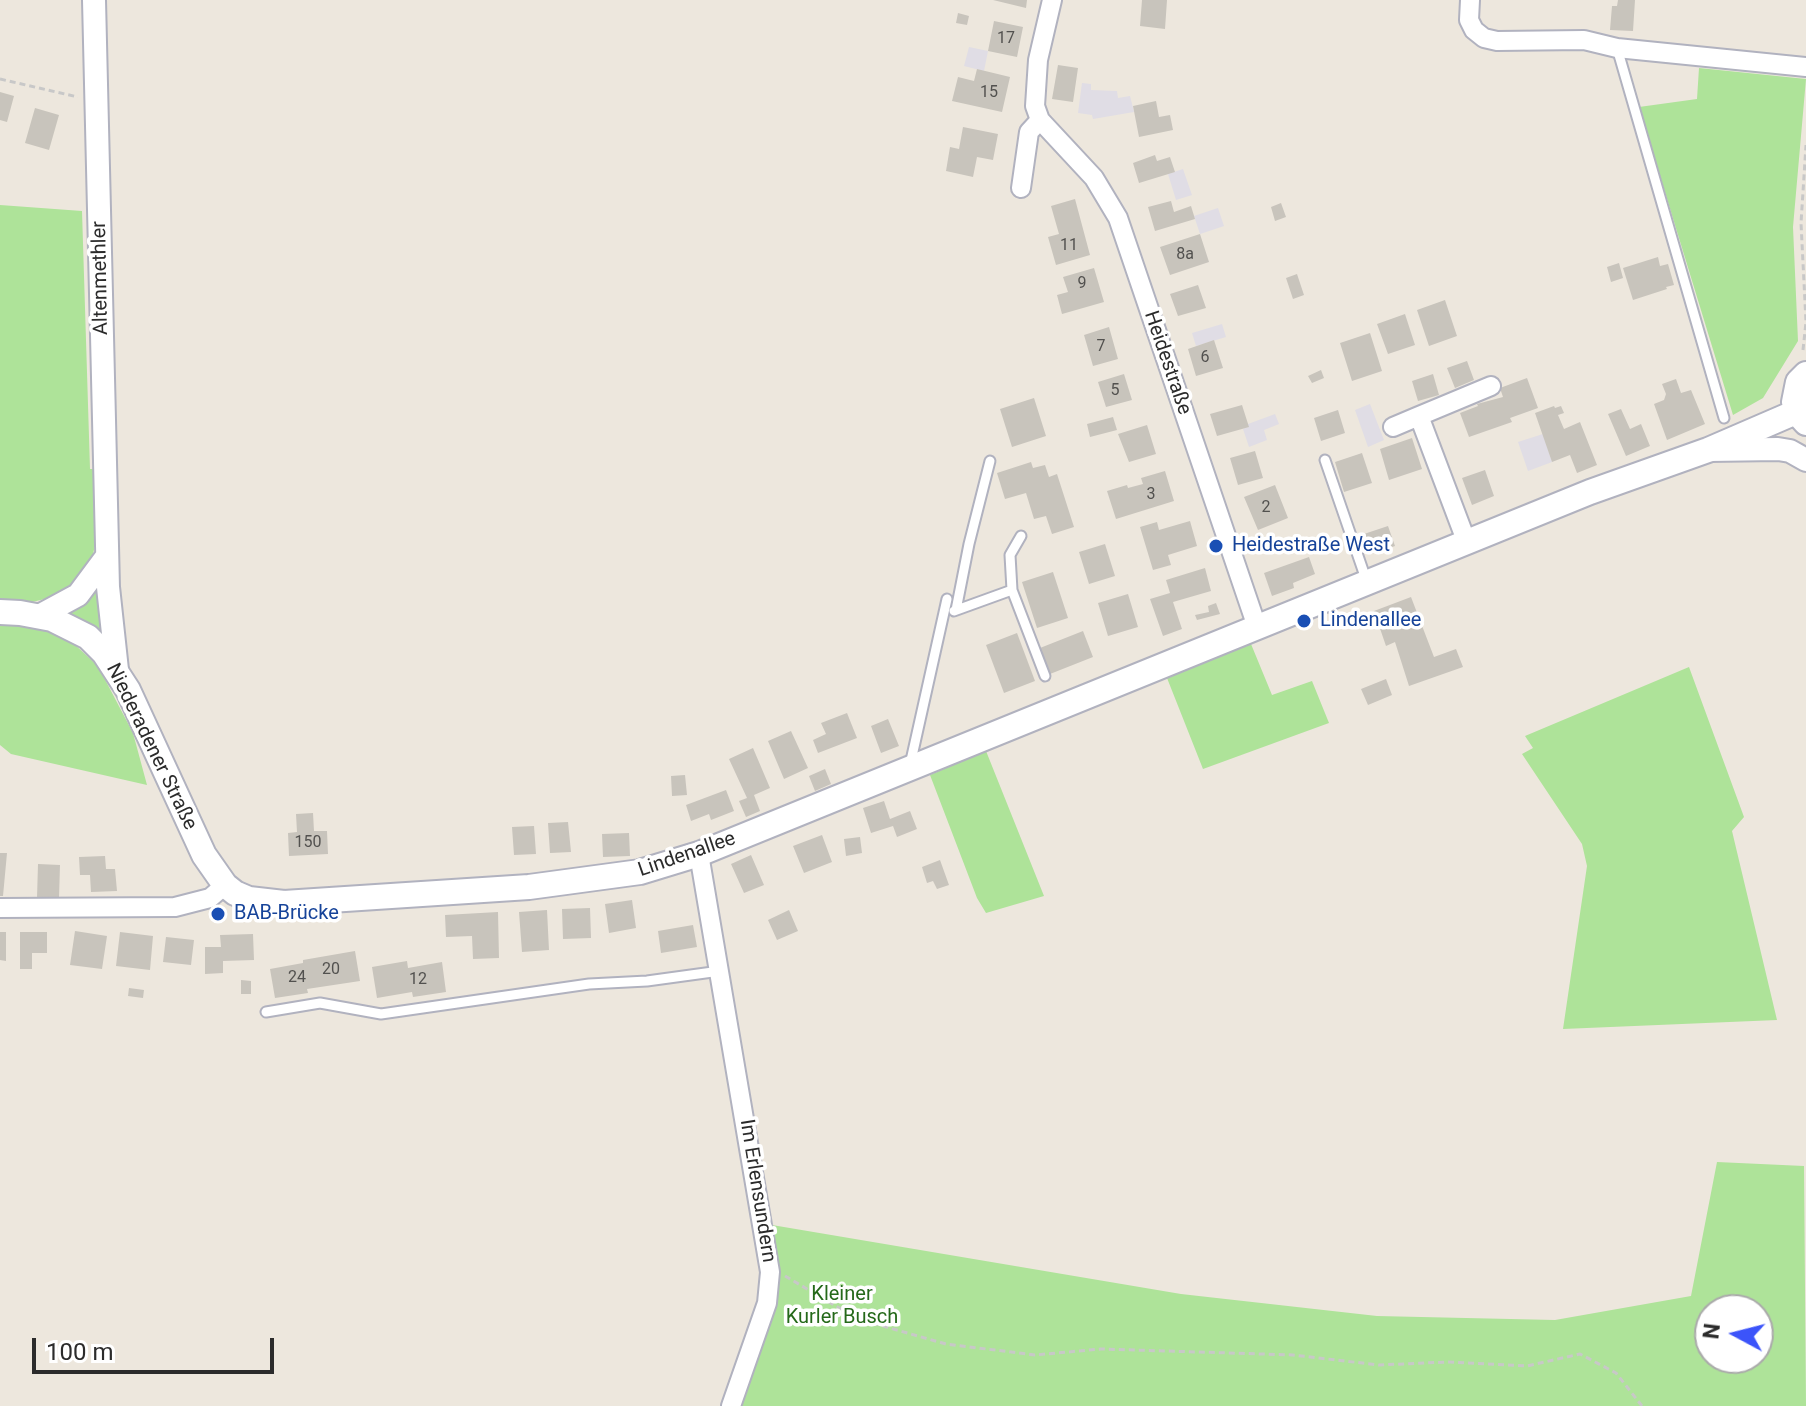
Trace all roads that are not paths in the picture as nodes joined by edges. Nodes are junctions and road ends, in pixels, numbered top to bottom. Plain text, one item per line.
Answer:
1 (94, 0) edge
2 (1052, 0) edge
3 (1470, 0) edge
4 (1617, 48) junction
5 (1806, 67) edge
6 (1040, 120) junction
7 (1021, 188) dead end
8 (1804, 362) edge
9 (1491, 386) dead end
10 (1419, 416) junction
11 (1801, 417) edge
12 (1724, 418) dead end
13 (1393, 427) dead end
14 (1708, 450) junction
15 (1325, 460) dead end
16 (1806, 460) edge
17 (990, 461) dead end
18 (1021, 536) dead end
19 (1467, 543) junction
20 (107, 556) junction
21 (1367, 583) junction
22 (1012, 590) junction
23 (947, 599) dead end
24 (956, 610) junction
25 (0, 612) edge
26 (41, 615) junction
27 (943, 615) junction
28 (1257, 627) junction
29 (117, 670) junction
30 (1045, 676) dead end
31 (909, 769) junction
32 (699, 854) junction
33 (225, 885) junction
34 (0, 908) edge
35 (720, 971) junction
36 (266, 1012) dead end
37 (731, 1406) edge

1 - 20 street, Altenmethler
2 - 6 street
3 - 4 street
4 - 5 street
4 - 12 lane
6 - 7 street
6 - 28 street, Heidestraße
8 - 11 main road
9 - 10 street
10 - 13 street
10 - 19 street
11 - 14 main road, Lindenallee
14 - 16 street, Lindenallee
14 - 19 main road, Lindenallee
15 - 21 lane
17 - 24 lane
18 - 22 lane
19 - 21 main road, Lindenallee
20 - 26 street
20 - 29 street, Altenmethler
21 - 28 main road, Lindenallee
22 - 24 lane
22 - 30 lane
23 - 27 lane
24 - 27 lane
25 - 26 main road, Niederadener Straße
26 - 29 main road, Niederadener Straße
27 - 31 lane
28 - 31 main road, Lindenallee
29 - 33 main road, Niederadener Straße
31 - 32 main road, Lindenallee
32 - 33 main road, Lindenallee
32 - 35 street, Im Erlensundern
33 - 34 street
35 - 36 lane
35 - 37 street, Im Erlensundern

